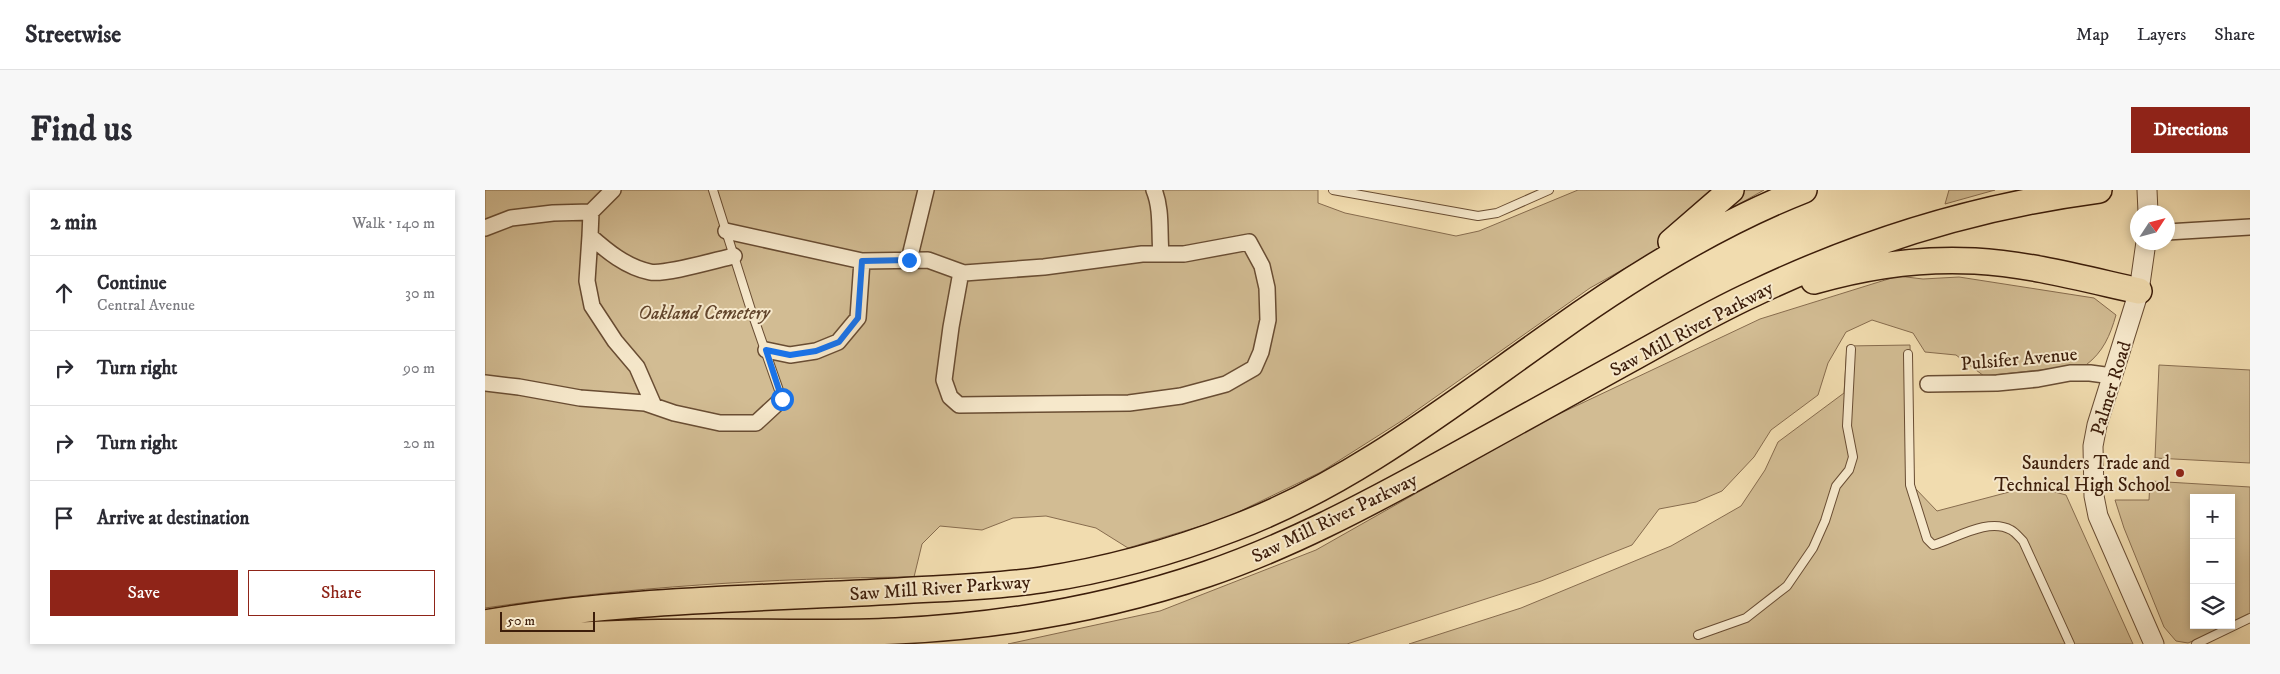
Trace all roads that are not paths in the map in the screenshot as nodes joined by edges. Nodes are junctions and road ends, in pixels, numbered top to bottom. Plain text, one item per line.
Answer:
1 (613, 190) edge
2 (713, 190) edge
3 (926, 190) edge
4 (1153, 190) edge
5 (1333, 190) edge
6 (1549, 190) edge
7 (1731, 190) edge
8 (1804, 190) edge
9 (2099, 190) edge
10 (2147, 190) edge
11 (2148, 205) edge
12 (591, 212) junction
13 (2250, 227) edge
14 (485, 228) edge
15 (726, 231) junction
16 (2175, 232) edge
17 (590, 236) junction
18 (2145, 250) edge
19 (1161, 254) junction
20 (734, 256) junction
21 (909, 260) junction
22 (862, 261) junction
23 (961, 272) junction
24 (2139, 291) junction
25 (1597, 303) junction
26 (1730, 306) junction
27 (1851, 349) dead end
28 (766, 350) junction
29 (1908, 354) dead end
30 (2112, 376) junction
31 (485, 383) edge
32 (1929, 384) dead end
33 (782, 399) joint
34 (654, 406) junction
35 (2250, 618) edge
36 (485, 623) edge
37 (710, 632) junction
38 (1698, 635) dead end
39 (2154, 638) edge
40 (485, 642) edge
41 (629, 644) edge
42 (2070, 644) edge
43 (2199, 644) edge

1 - 12 street
2 - 15 lane
3 - 21 street
4 - 19 street
5 - 6 lane
7 - 25 highway
8 - 25 highway, Saw Mill River Parkway
9 - 26 highway, Saw Mill River Parkway
10 - 11 street
12 - 14 street
12 - 17 street
13 - 16 street
15 - 20 lane
15 - 22 street
17 - 20 street
17 - 34 street
18 - 24 street, Palmer Road
19 - 23 street
19 - 23 street
20 - 28 lane
21 - 22 street
21 - 23 street
22 - 28 street
24 - 26 highway
24 - 30 street, Palmer Road
25 - 36 highway, Saw Mill River Parkway
26 - 37 highway, Saw Mill River Parkway
27 - 38 lane
28 - 33 lane
29 - 42 lane
30 - 32 street, Pulsifer Avenue
30 - 39 street, Palmer Road
31 - 34 street
33 - 34 street
35 - 43 lane
37 - 40 highway, Saw Mill River Parkway
37 - 41 highway

